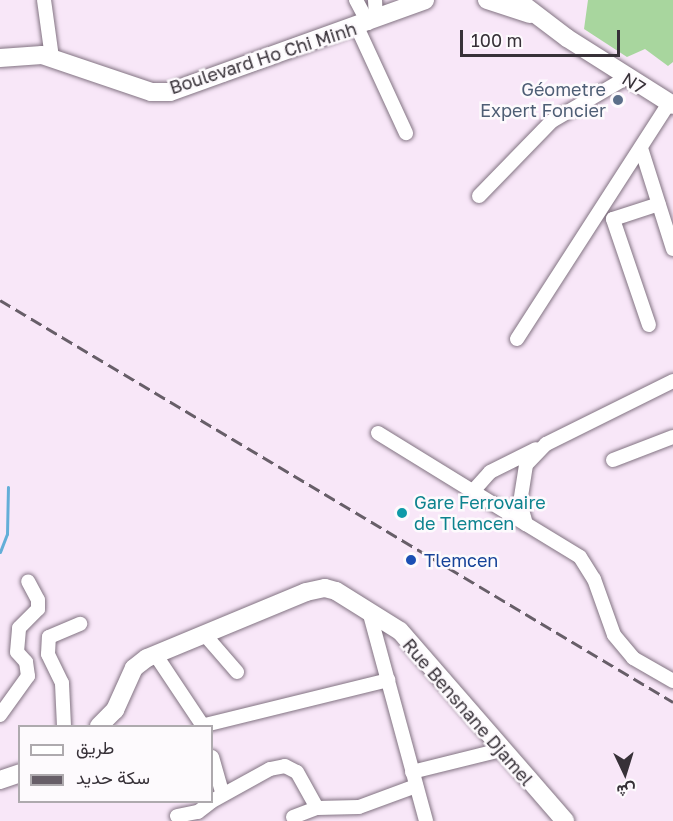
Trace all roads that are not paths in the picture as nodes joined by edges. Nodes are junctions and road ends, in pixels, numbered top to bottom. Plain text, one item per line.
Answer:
1 (44, 0) edge
2 (356, 0) edge
3 (375, 0) edge
4 (439, 0) edge
5 (486, 0) edge
6 (507, 0) edge
7 (517, 0) edge
8 (424, 1) edge
9 (538, 16) junction
10 (367, 23) junction
11 (52, 57) junction
12 (0, 58) edge
13 (626, 78) junction
14 (671, 104) edge
15 (405, 133) dead end
16 (641, 148) junction
17 (479, 196) dead end
18 (658, 204) junction
19 (600, 211) junction
20 (613, 219) junction
21 (673, 249) edge
22 (649, 325) dead end
23 (517, 339) dead end
24 (673, 381) edge
25 (378, 433) dead end
26 (673, 437) edge
27 (546, 444) junction
28 (613, 460) dead end
29 (474, 490) junction
30 (526, 524) junction
31 (28, 581) dead end
32 (369, 611) junction
33 (80, 624) dead end
34 (205, 635) junction
35 (154, 654) junction
36 (237, 672) dead end
37 (388, 680) junction
38 (673, 681) edge
39 (0, 715) edge
40 (64, 725) edge
41 (100, 725) edge
42 (201, 725) edge
43 (206, 725) edge
44 (501, 750) junction
45 (213, 771) edge
46 (412, 772) junction
47 (18, 774) edge
48 (0, 780) edge
49 (416, 786) junction
50 (215, 799) edge
51 (210, 803) edge
52 (317, 808) junction
53 (177, 816) dead end
54 (293, 817) dead end
55 (426, 821) edge
56 (565, 821) edge

1 - 11 street
2 - 10 street
3 - 10 street
4 - 8 main road, Boulevard Ho Chi Minh
5 - 9 main road
6 - 9 main road
7 - 9 main road
8 - 10 main road, Boulevard Ho Chi Minh
9 - 13 main road, N7
10 - 11 main road, Boulevard Ho Chi Minh
10 - 15 street
11 - 12 main road, Boulevard Ho Chi Minh
13 - 14 main road, N7
13 - 17 street
14 - 16 street
16 - 18 street
16 - 19 street
18 - 20 street
18 - 21 street
19 - 20 street
19 - 23 street
20 - 22 street
24 - 27 street
25 - 29 street
26 - 28 street
27 - 29 street
27 - 30 street
29 - 30 street
30 - 38 street
31 - 39 street
32 - 34 main road, Rue Bensnane Djamel
32 - 37 street
32 - 44 main road, Rue Bensnane Djamel
33 - 40 street
34 - 35 main road, Rue Bensnane Djamel
34 - 36 street
35 - 41 main road, Rue Bensnane Djamel
35 - 42 street
37 - 43 street
37 - 46 street
44 - 46 street
44 - 56 main road, Rue Bensnane Djamel
45 - 50 street
46 - 49 street
47 - 48 main road
49 - 52 street
49 - 55 street
50 - 52 street
51 - 53 street
52 - 54 street

